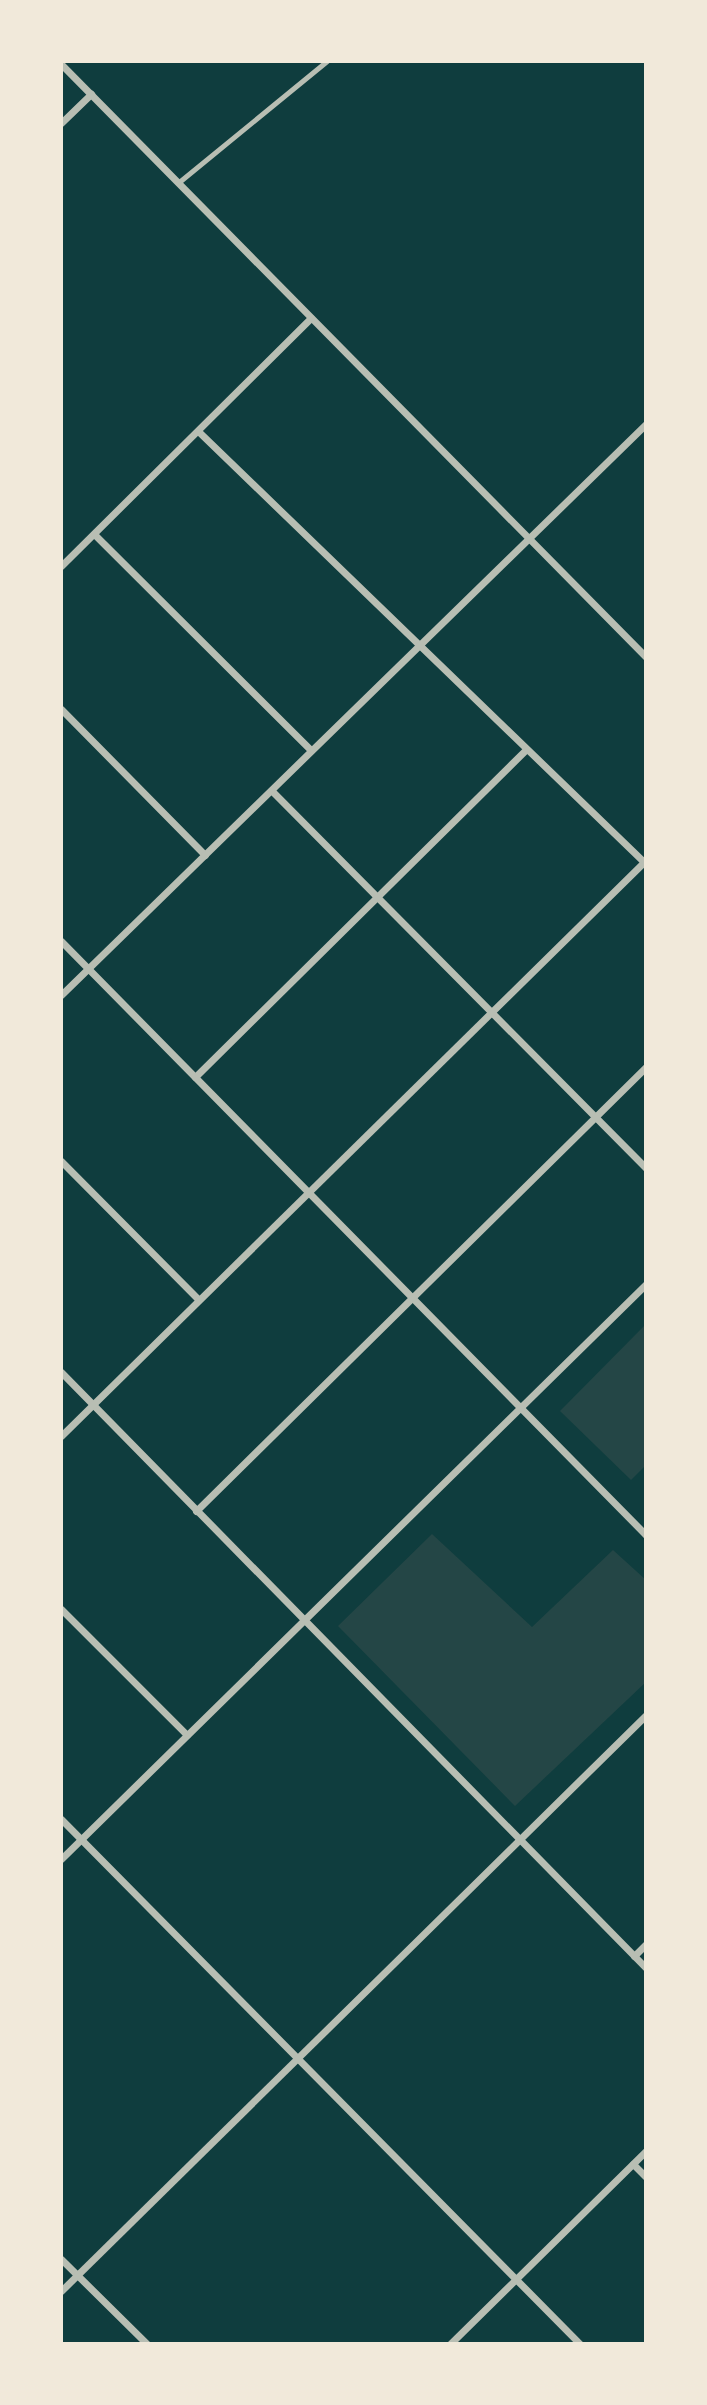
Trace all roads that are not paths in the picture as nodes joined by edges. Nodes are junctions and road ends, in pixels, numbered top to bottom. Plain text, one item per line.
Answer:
1 (327, 61) edge
2 (61, 64) edge
3 (91, 94) junction
4 (61, 123) edge
5 (179, 182) junction
6 (311, 318) junction
7 (646, 424) edge
8 (199, 432) junction
9 (94, 534) junction
10 (529, 540) junction
11 (61, 566) edge
12 (419, 645) junction
13 (646, 657) edge
14 (61, 709) edge
15 (526, 749) junction
16 (312, 750) junction
17 (272, 791) junction
18 (205, 855) junction
19 (645, 862) edge
20 (373, 894) junction
21 (61, 941) edge
22 (88, 968) junction
23 (61, 995) edge
24 (489, 1010) junction
25 (646, 1067) edge
26 (195, 1077) junction
27 (596, 1118) junction
28 (61, 1161) edge
29 (646, 1168) edge
30 (304, 1191) junction
31 (646, 1284) edge
32 (197, 1298) junction
33 (411, 1299) junction
34 (61, 1372) edge
35 (93, 1404) junction
36 (518, 1406) junction
37 (61, 1436) edge
38 (196, 1511) junction
39 (646, 1535) edge
40 (61, 1609) edge
41 (300, 1619) junction
42 (646, 1715) edge
43 (187, 1735) junction
44 (61, 1819) edge
45 (81, 1839) junction
46 (519, 1840) junction
47 (61, 1859) edge
48 (646, 1944) edge
49 (634, 1956) junction
50 (646, 1968) edge
51 (300, 2060) junction
52 (646, 2151) edge
53 (633, 2164) junction
54 (646, 2178) edge
55 (61, 2259) edge
56 (77, 2275) junction
57 (517, 2280) junction
58 (61, 2291) edge
59 (147, 2344) edge
60 (450, 2344) edge
61 (580, 2344) edge

1 - 5 lane
2 - 3 street
3 - 4 street
3 - 5 street
5 - 6 street
6 - 8 street
6 - 10 street
7 - 10 street
8 - 9 street
8 - 12 street
9 - 11 street
9 - 16 street
10 - 12 street
10 - 13 street
12 - 15 street
12 - 16 street
14 - 18 street
15 - 19 street
15 - 20 street
16 - 17 street
17 - 18 street
17 - 20 street
18 - 22 street
19 - 24 street
20 - 24 street
20 - 26 street
21 - 22 street
22 - 23 street
22 - 26 street
24 - 27 street
24 - 30 street
25 - 27 street
26 - 30 street
27 - 29 street
27 - 33 street
28 - 32 street
30 - 32 street
30 - 33 street
31 - 36 street
32 - 35 street
33 - 36 street
33 - 38 street
34 - 35 street
35 - 37 street
35 - 38 street
36 - 39 street
36 - 41 street
38 - 41 street
40 - 43 street
41 - 43 street
41 - 46 street
42 - 46 street
43 - 45 street
44 - 45 street
45 - 47 street
45 - 51 street
46 - 49 street
46 - 51 street
48 - 49 street
49 - 50 street
51 - 56 street
51 - 57 street
52 - 53 street
53 - 54 street
53 - 57 street
55 - 56 street
56 - 58 street
56 - 59 street
57 - 60 street
57 - 61 street

